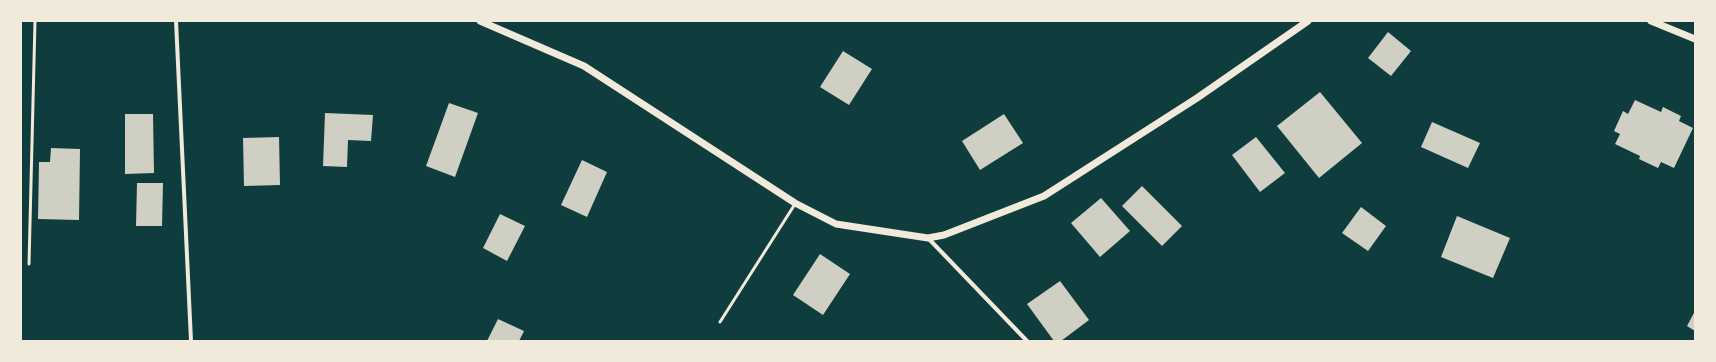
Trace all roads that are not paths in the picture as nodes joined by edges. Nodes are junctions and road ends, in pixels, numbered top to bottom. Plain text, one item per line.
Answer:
1 (35, 21) edge
2 (176, 21) edge
3 (480, 21) edge
4 (1308, 21) edge
5 (1651, 21) edge
6 (1695, 39) edge
7 (795, 204) junction
8 (928, 238) junction
9 (29, 264) dead end
10 (720, 322) dead end
11 (191, 341) edge
12 (1027, 341) edge

1 - 9 lane
2 - 11 street
3 - 7 street
4 - 8 street
5 - 6 street
7 - 8 street
7 - 10 lane
8 - 12 street

